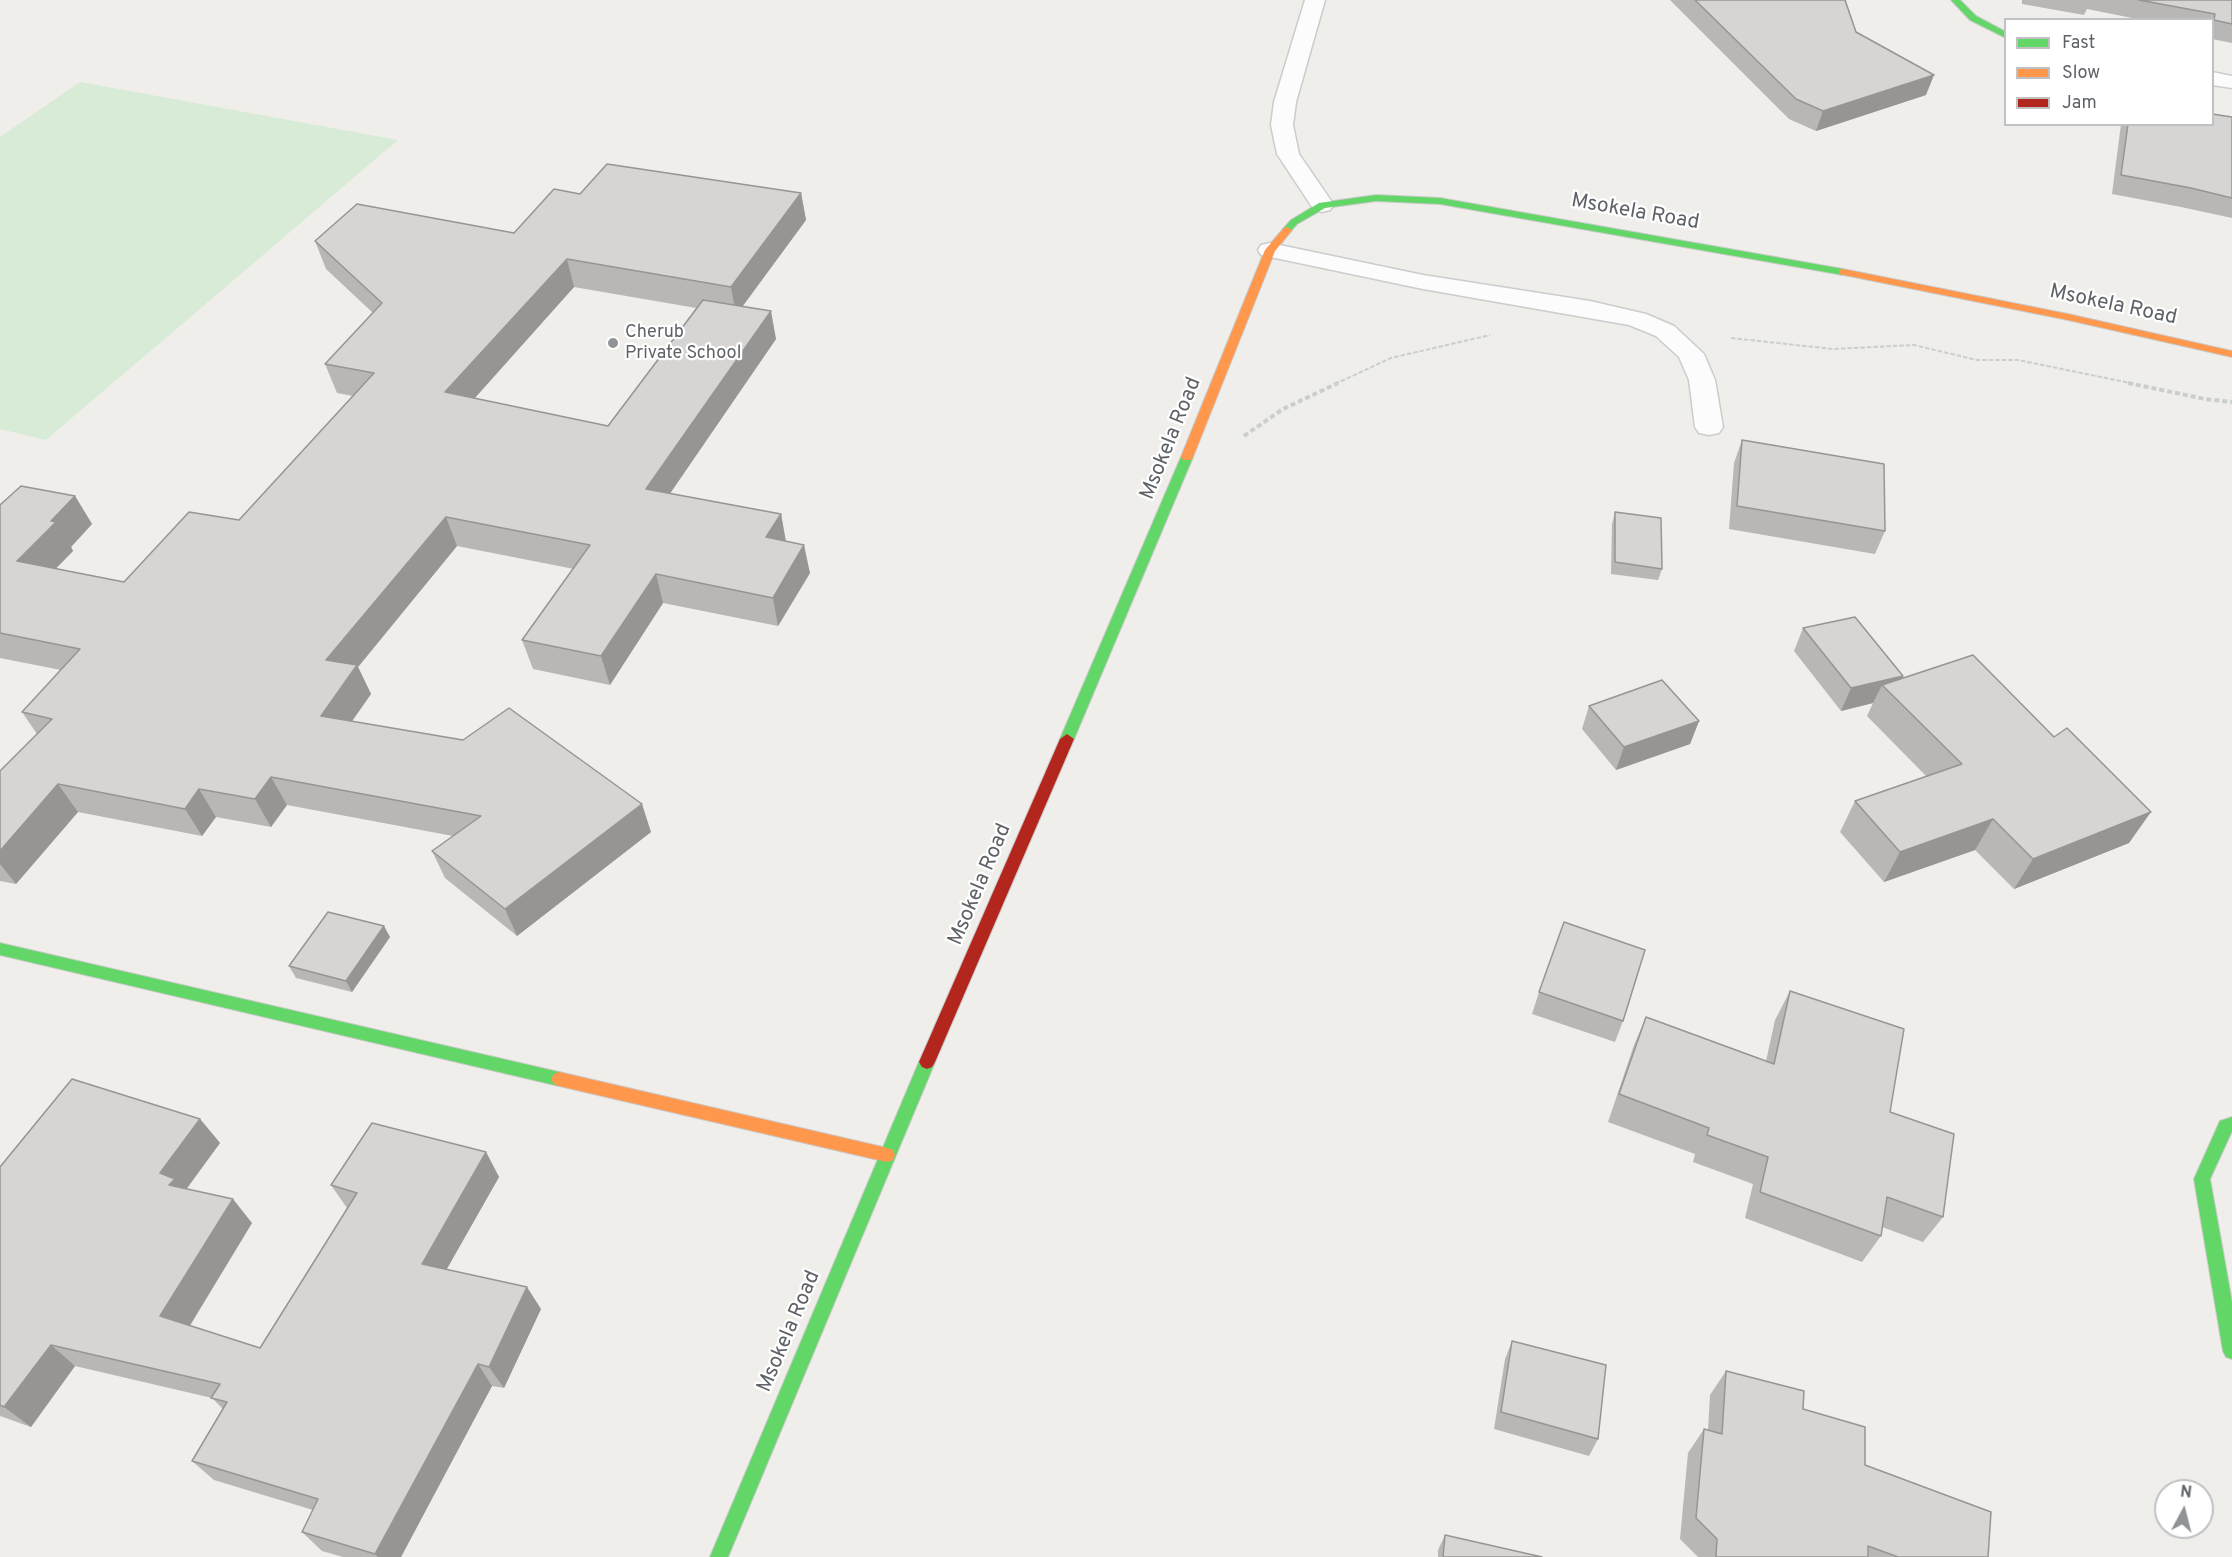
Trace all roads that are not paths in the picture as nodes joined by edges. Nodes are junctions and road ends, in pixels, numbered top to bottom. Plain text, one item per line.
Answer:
1 (1315, 0) edge
2 (1955, 0) edge
3 (2004, 35) edge
4 (2214, 78) edge
5 (2232, 82) edge
6 (1322, 205) junction
7 (1270, 250) junction
8 (2232, 354) edge
9 (1709, 427) dead end
10 (0, 949) edge
11 (2229, 1125) edge
12 (887, 1155) junction
13 (2232, 1351) edge
14 (719, 1557) edge

1 - 6 street
2 - 3 street
4 - 5 street
6 - 7 street, Msokela Road
6 - 8 street, Msokela Road
7 - 9 street
7 - 12 street, Msokela Road
10 - 12 street
11 - 13 street
12 - 14 street, Msokela Road

